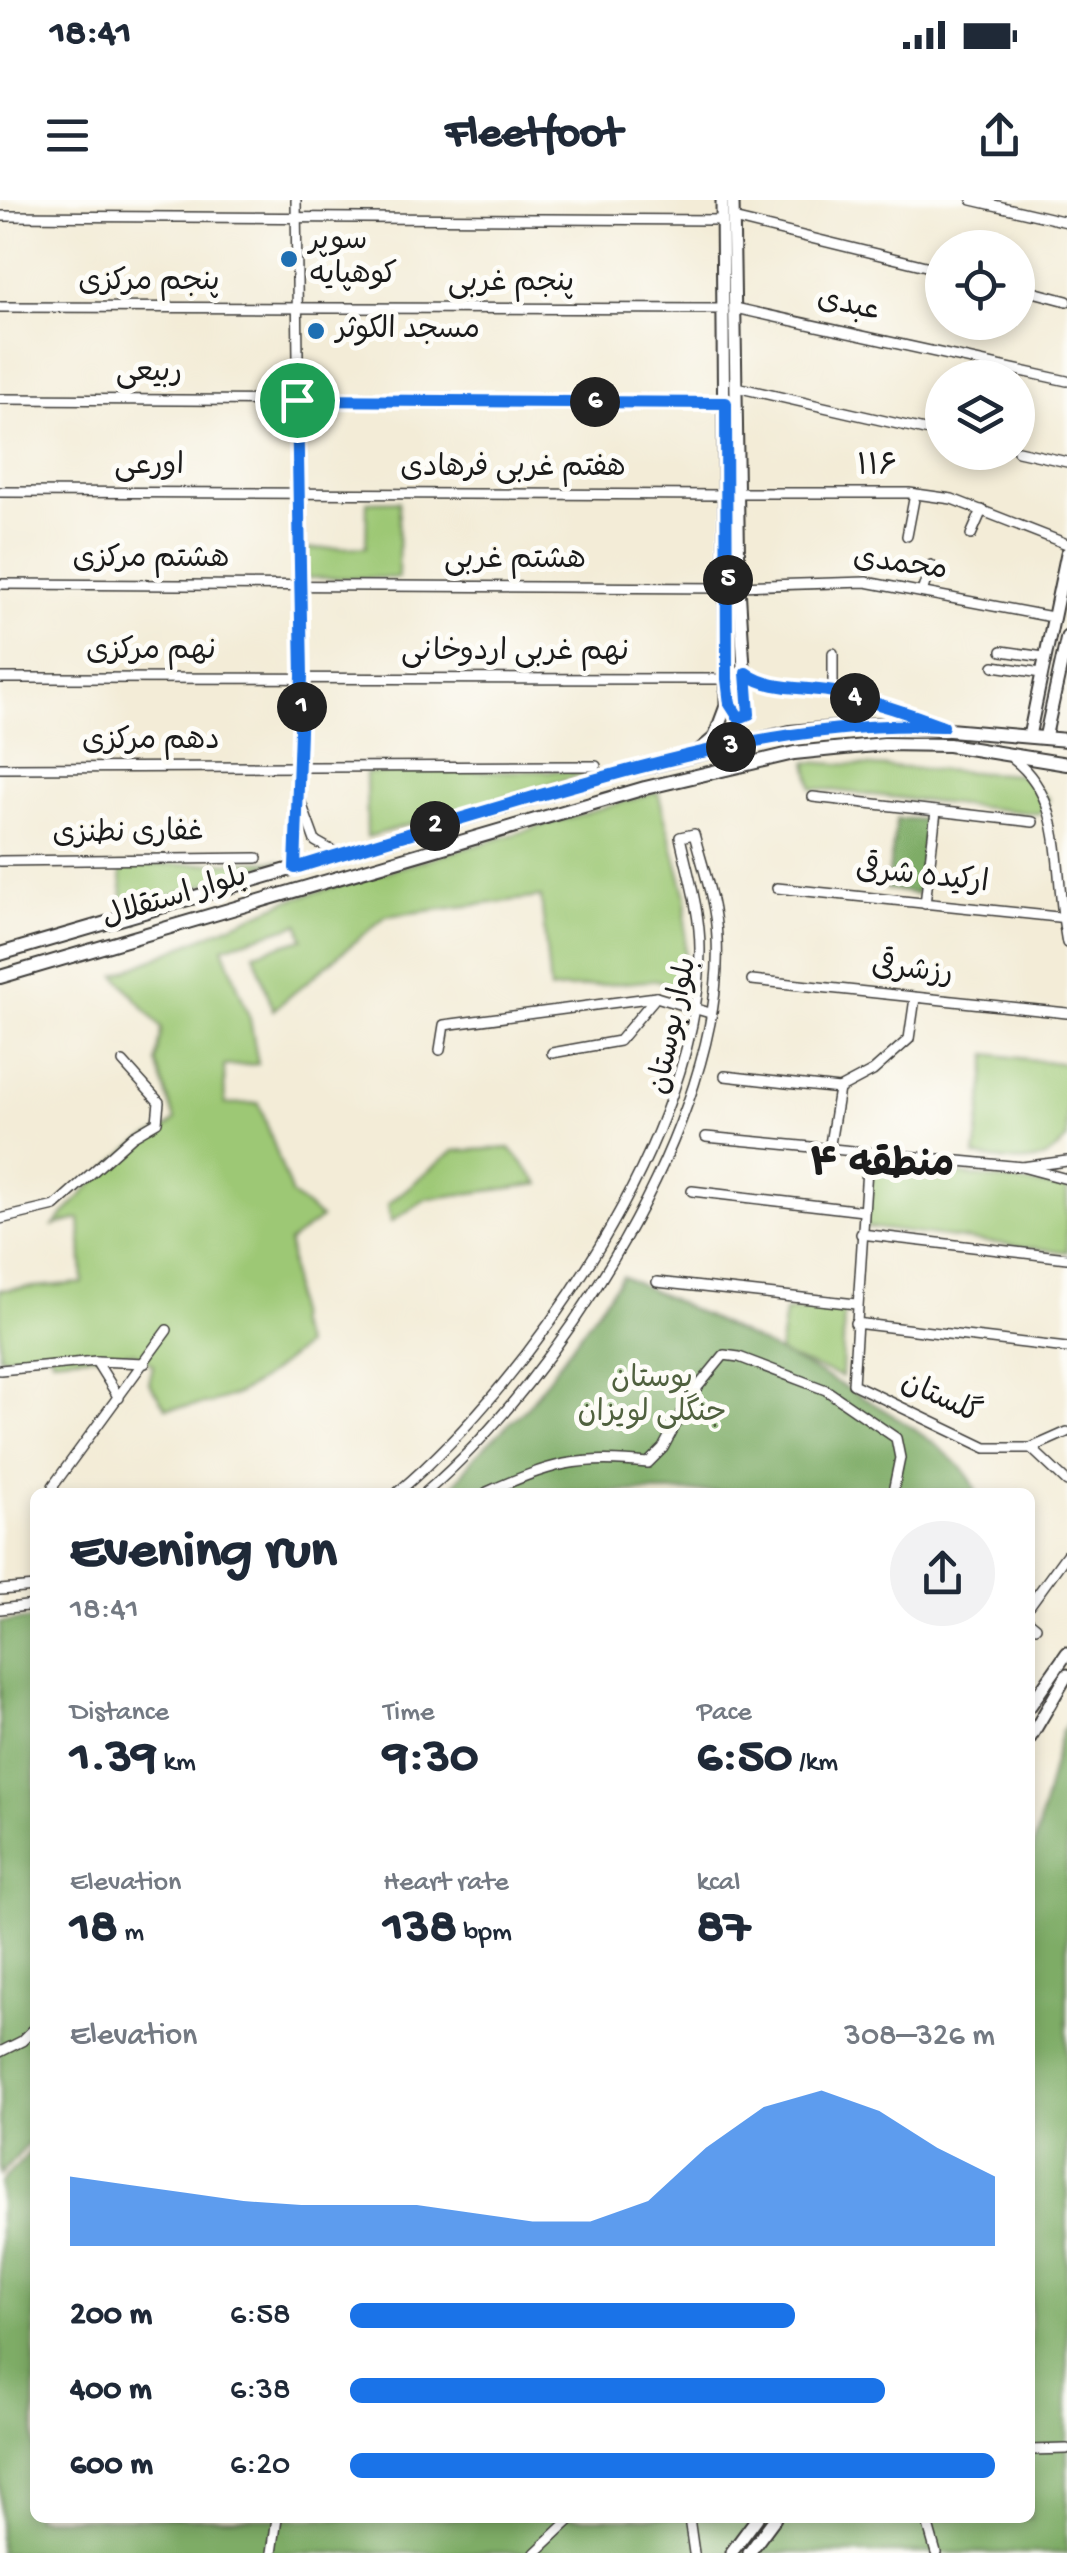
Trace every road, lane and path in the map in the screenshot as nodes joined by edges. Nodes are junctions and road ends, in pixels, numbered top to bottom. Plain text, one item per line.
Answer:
1 (296, 200) edge
2 (722, 200) edge
3 (732, 200) edge
4 (972, 200) edge
5 (0, 216) edge
6 (296, 216) junction
7 (727, 220) junction
8 (1067, 222) edge
9 (925, 266) edge
10 (1035, 292) edge
11 (1067, 300) edge
12 (0, 308) edge
13 (297, 308) junction
14 (730, 309) junction
15 (1067, 381) edge
16 (736, 387) junction
17 (0, 399) edge
18 (297, 400) junction
19 (726, 403) junction
20 (925, 430) edge
21 (1035, 455) edge
22 (1067, 462) edge
23 (0, 492) edge
24 (299, 492) junction
25 (732, 494) junction
26 (915, 494) junction
27 (982, 510) junction
28 (972, 535) dead end
29 (907, 536) dead end
30 (1067, 544) edge
31 (1067, 552) edge
32 (931, 565) dead end
33 (0, 584) edge
34 (302, 585) junction
35 (734, 587) junction
36 (922, 592) junction
37 (1052, 618) junction
38 (1067, 638) edge
39 (1002, 651) dead end
40 (833, 652) dead end
41 (1044, 657) junction
42 (994, 666) dead end
43 (1041, 672) junction
44 (746, 673) junction
45 (302, 676) junction
46 (0, 678) edge
47 (727, 679) junction
48 (833, 692) junction
49 (1052, 704) junction
50 (1034, 708) junction
51 (943, 726) junction
52 (790, 732) junction
53 (1029, 736) junction
54 (1046, 738) junction
55 (1067, 740) edge
56 (794, 752) junction
57 (693, 756) junction
58 (1011, 758) junction
59 (1067, 764) edge
60 (596, 766) dead end
61 (301, 767) junction
62 (0, 768) edge
63 (1054, 792) dead end
64 (813, 797) dead end
65 (300, 800) junction
66 (1060, 802) dead end
67 (936, 811) junction
68 (1034, 822) dead end
69 (338, 854) junction
70 (256, 858) dead end
71 (0, 862) edge
72 (295, 868) junction
73 (777, 888) dead end
74 (925, 904) junction
75 (1064, 918) edge
76 (699, 936) junction
77 (717, 937) junction
78 (1067, 944) edge
79 (0, 954) edge
80 (0, 978) edge
81 (752, 980) dead end
82 (656, 997) junction
83 (915, 998) junction
84 (694, 1008) junction
85 (710, 1013) junction
86 (1067, 1013) edge
87 (440, 1050) dead end
88 (552, 1053) dead end
89 (123, 1062) dead end
90 (725, 1076) dead end
91 (838, 1089) junction
92 (706, 1137) dead end
93 (828, 1150) junction
94 (868, 1153) junction
95 (1067, 1161) edge
96 (641, 1166) junction
97 (1022, 1168) junction
98 (661, 1171) junction
99 (1067, 1179) edge
100 (692, 1190) dead end
101 (862, 1211) junction
102 (0, 1219) edge
103 (861, 1234) junction
104 (1067, 1258) edge
105 (657, 1282) dead end
106 (856, 1304) junction
107 (855, 1324) junction
108 (167, 1330) dead end
109 (1067, 1348) edge
110 (96, 1360) junction
111 (145, 1362) junction
112 (518, 1366) junction
113 (0, 1370) edge
114 (509, 1378) junction
115 (525, 1387) junction
116 (119, 1398) junction
117 (1067, 1432) edge
118 (1031, 1448) junction
119 (521, 1478) junction
120 (1067, 1482) edge
121 (53, 1488) edge
122 (402, 1488) edge
123 (430, 1488) edge
124 (497, 1488) edge
125 (521, 1488) edge
126 (893, 1488) edge
127 (1066, 1561) edge
128 (30, 1587) edge
129 (0, 1590) edge
130 (1035, 1600) edge
131 (30, 1606) edge
132 (0, 1609) edge
133 (1067, 1653) edge
134 (1067, 1675) edge
135 (1035, 1699) edge
136 (1035, 1729) edge
137 (30, 2033) edge
138 (0, 2052) edge
139 (1067, 2449) edge
140 (1035, 2450) edge
141 (276, 2523) edge
142 (567, 2523) edge
143 (690, 2523) edge
144 (753, 2523) edge
145 (771, 2523) edge
146 (927, 2523) edge
147 (272, 2553) edge
148 (535, 2553) edge
149 (694, 2553) edge
150 (731, 2553) edge
151 (749, 2553) edge
152 (936, 2553) edge

1 - 6 street
2 - 7 main road
3 - 7 main road
4 - 8 street
5 - 6 street
6 - 7 street
6 - 13 street
7 - 9 street
7 - 14 main road
10 - 11 street
12 - 13 street, پنجم مرکزی
13 - 14 street, پنجم غربی
13 - 18 street
14 - 15 street, عبدی
14 - 16 main road
14 - 19 main road
16 - 20 street
16 - 25 main road
17 - 18 street, ربیعی
18 - 19 street, ربیعی
18 - 24 street
19 - 25 main road
21 - 22 street
23 - 24 street, اورعی
24 - 25 street, هفتم غربی فرهادی
24 - 34 street
25 - 26 street, ۱۱۶
25 - 35 main road
26 - 27 street, ۱۱۶
26 - 29 street
27 - 28 street
27 - 30 street, ۱۱۶
31 - 37 main road
32 - 36 street
33 - 34 street, هشتم مرکزی
34 - 35 street, هشتم غربی
34 - 45 street
35 - 36 street, محمدی
35 - 44 main road
35 - 47 main road
36 - 37 street, محمدی
37 - 41 main road
38 - 49 main road
39 - 41 street
40 - 48 street
41 - 43 main road
42 - 43 street
43 - 50 main road
44 - 47 main road
44 - 48 main road
45 - 46 street, نهم مرکزی
45 - 47 street, نهم غربی اردوخانی
45 - 61 street
47 - 57 main road
48 - 51 main road
49 - 50 main road
49 - 54 main road
50 - 53 main road
51 - 52 main road, بلوار استقلال
51 - 53 main road, بلوار استقلال
52 - 56 main road
52 - 57 main road, بلوار استقلال
53 - 54 main road, بلوار استقلال
54 - 55 main road, بلوار استقلال
56 - 58 main road, بلوار استقلال
56 - 80 main road, بلوار استقلال
57 - 69 main road, بلوار استقلال
58 - 59 main road, بلوار استقلال
58 - 63 street
60 - 61 street, دهم مرکزی
61 - 62 street, دهم مرکزی
61 - 65 street
64 - 67 street
65 - 69 street
65 - 72 street
66 - 75 street
67 - 68 street
67 - 74 street
69 - 72 main road, بلوار استقلال
70 - 71 street, غفاری نطنزی
72 - 79 main road, بلوار استقلال
73 - 74 street, ارکیده شرقی
74 - 75 street, ارکیده شرقی
75 - 78 street
76 - 77 street
76 - 77 street, بلوار بوستان
76 - 84 street, بلوار بوستان
77 - 85 street, بلوار بوستان
81 - 83 street, رزشرقی
82 - 84 street
82 - 87 street
82 - 88 street
83 - 86 street, رزشرقی
83 - 91 street
84 - 85 street
84 - 96 street, بلوار بوستان
85 - 98 street, بلوار بوستان
89 - 102 street
90 - 91 street
91 - 93 street
92 - 93 street
93 - 94 street
94 - 97 street
94 - 101 street
95 - 97 street
96 - 98 street
96 - 112 street, بلوار بوستان
97 - 99 street
98 - 115 street, بلوار بوستان
100 - 101 street
101 - 103 street
103 - 104 street
103 - 106 street
105 - 106 street
106 - 107 street
107 - 109 street
107 - 118 street, گلستان
108 - 111 street
110 - 111 street
110 - 113 street
110 - 116 street
111 - 116 street
112 - 114 street, بلوار بوستان
112 - 115 street
114 - 115 street
114 - 122 street, بلوار بوستان
115 - 123 street, بلوار بوستان
116 - 121 street
117 - 118 street, گلستان
118 - 120 street
119 - 124 street
119 - 125 street
119 - 126 street
127 - 130 street
128 - 129 street
131 - 132 street
133 - 135 main road
134 - 136 main road
137 - 138 street
139 - 140 street
141 - 147 street
142 - 148 street
143 - 149 street
144 - 150 main road
145 - 151 main road
146 - 152 street

